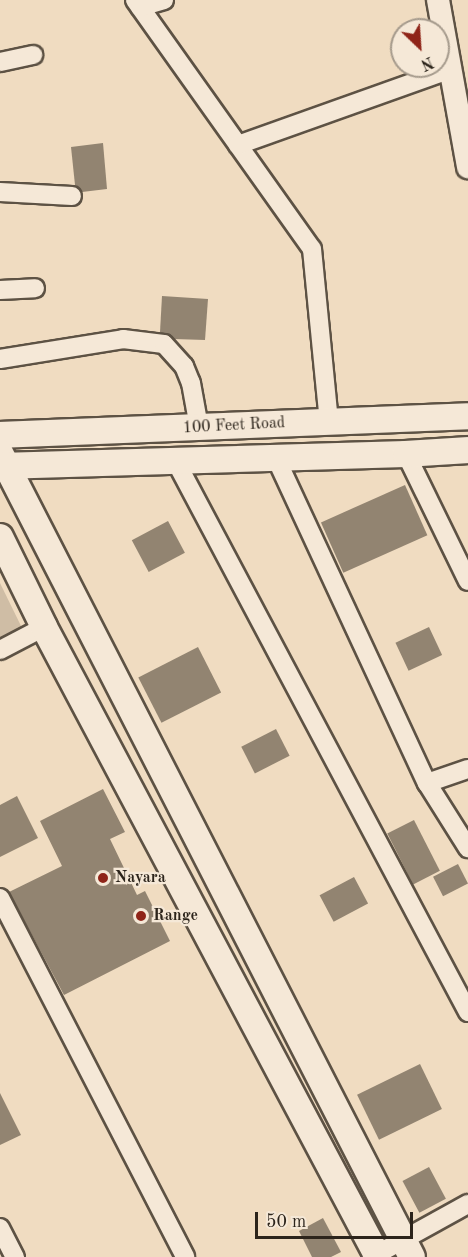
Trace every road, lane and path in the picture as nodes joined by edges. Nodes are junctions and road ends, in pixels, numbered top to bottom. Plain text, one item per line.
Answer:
1 (164, 0) edge
2 (438, 0) edge
3 (137, 4) edge
4 (441, 18) edge
5 (33, 55) dead end
6 (0, 62) edge
7 (450, 75) edge
8 (426, 78) edge
9 (238, 145) junction
10 (468, 167) edge
11 (0, 192) edge
12 (72, 196) dead end
13 (35, 288) dead end
14 (0, 290) edge
15 (0, 359) edge
16 (468, 416) edge
17 (329, 422) junction
18 (199, 428) junction
19 (0, 435) edge
20 (468, 450) edge
21 (406, 454) junction
22 (275, 456) junction
23 (175, 460) junction
24 (2, 462) edge
25 (0, 537) edge
26 (468, 581) edge
27 (44, 627) junction
28 (0, 650) edge
29 (468, 769) edge
30 (427, 783) junction
31 (468, 848) edge
32 (205, 853) junction
33 (173, 870) junction
34 (0, 898) edge
35 (468, 1012) edge
36 (468, 1204) edge
37 (0, 1228) edge
38 (408, 1249) edge
39 (376, 1256) edge
40 (15, 1257) edge
41 (185, 1257) edge

1 - 3 street
2 - 4 street
3 - 9 street
5 - 6 street
7 - 10 street
8 - 9 street
9 - 17 street
11 - 12 street
13 - 14 street
15 - 18 street
16 - 17 main road, 100 Feet Road
17 - 18 main road, 100 Feet Road
18 - 19 main road, 100 Feet Road
20 - 21 main road, 100 Feet Road
21 - 22 main road, 100 Feet Road
21 - 26 street
22 - 23 main road, 100 Feet Road
22 - 30 street
23 - 24 main road, 100 Feet Road
23 - 35 street
24 - 32 main road
25 - 27 main road
27 - 28 street
27 - 33 main road
29 - 30 street
30 - 31 street
32 - 33 main road
32 - 38 main road
33 - 39 main road
34 - 41 street
36 - 38 street
37 - 40 street
38 - 39 street

